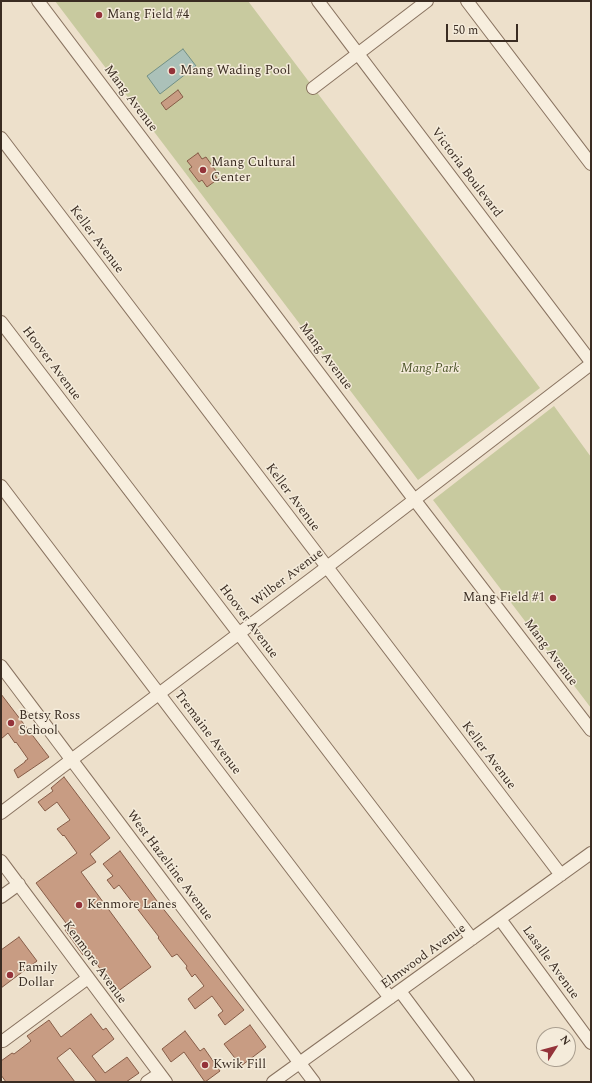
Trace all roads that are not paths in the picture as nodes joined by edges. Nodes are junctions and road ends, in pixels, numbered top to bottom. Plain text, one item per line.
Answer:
1 (38, 1) edge
2 (318, 1) edge
3 (427, 1) edge
4 (467, 1) edge
5 (358, 54) junction
6 (313, 88) dead end
7 (1, 138) edge
8 (591, 164) edge
9 (1, 322) edge
10 (591, 363) edge
11 (1, 486) edge
12 (415, 500) junction
13 (327, 567) junction
14 (239, 633) junction
15 (1, 666) edge
16 (159, 693) junction
17 (591, 730) edge
18 (71, 759) junction
19 (1, 813) edge
20 (591, 853) edge
21 (1, 861) edge
22 (561, 875) junction
23 (19, 884) junction
24 (1, 897) edge
25 (500, 919) junction
26 (472, 939) junction
27 (88, 978) junction
28 (400, 991) junction
29 (390, 998) junction
30 (3, 1041) dead end
31 (591, 1043) edge
32 (300, 1062) junction
33 (162, 1078) edge
34 (148, 1082) edge
35 (273, 1082) edge
36 (314, 1082) edge
37 (468, 1082) edge

1 - 12 street, Mang Avenue
2 - 5 street, Victoria Boulevard
3 - 5 street
4 - 8 street
5 - 6 street
5 - 10 street, Victoria Boulevard
7 - 13 street, Keller Avenue
9 - 14 street, Hoover Avenue
10 - 12 street, Wilber Avenue
11 - 16 street, Tremaine Avenue
12 - 13 street, Wilber Avenue
12 - 17 street, Mang Avenue
13 - 14 street, Wilber Avenue
13 - 22 street, Keller Avenue
14 - 16 street, Wilber Avenue
14 - 26 street, Hoover Avenue
15 - 18 street, West Hazeltine Avenue
16 - 18 street, Wilber Avenue
16 - 29 street, Tremaine Avenue
18 - 19 street, Wilber Avenue
18 - 32 street, West Hazeltine Avenue
20 - 22 street, Elmwood Avenue
21 - 23 street, Kenmore Avenue
22 - 25 street, Elmwood Avenue
23 - 24 street
23 - 27 street, Kenmore Avenue
25 - 26 street, Elmwood Avenue
25 - 31 street, Lasalle Avenue
26 - 28 street, Elmwood Avenue
27 - 30 street
27 - 33 street, Kenmore Avenue
28 - 29 street, Elmwood Avenue
28 - 37 street
29 - 32 street, Elmwood Avenue
32 - 35 street, Elmwood Avenue
32 - 36 street, West Hazeltine Avenue
33 - 34 street

